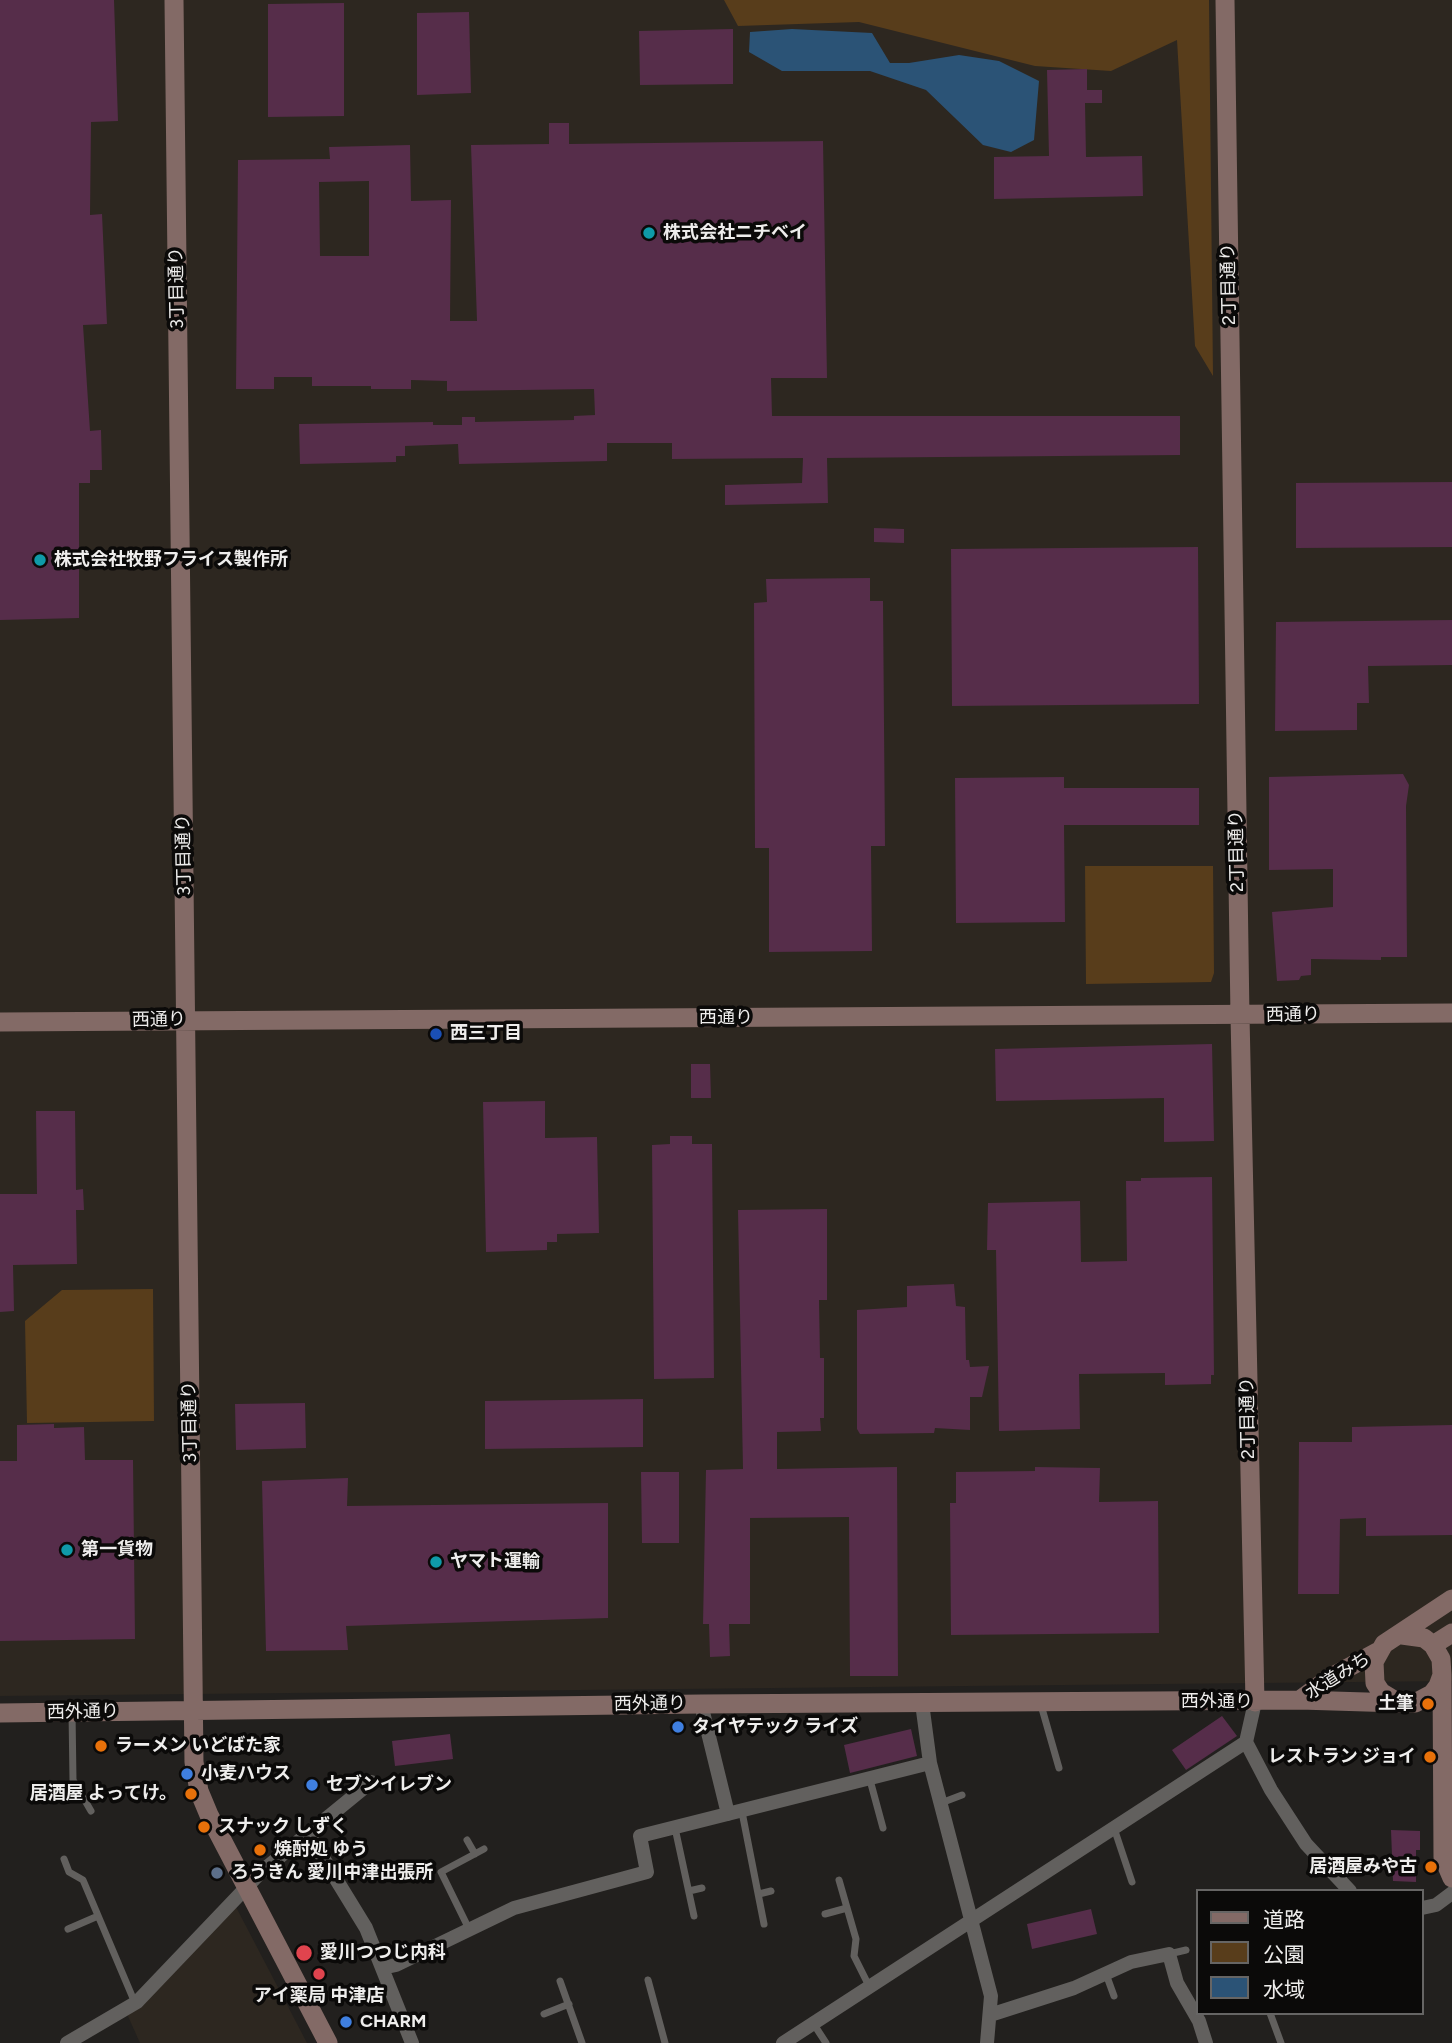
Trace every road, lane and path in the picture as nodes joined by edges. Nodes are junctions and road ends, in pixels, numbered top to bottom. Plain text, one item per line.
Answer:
1 (174, 0) edge
2 (1225, 0) edge
3 (1452, 1013) edge
4 (1240, 1016) junction
5 (186, 1019) junction
6 (0, 1022) edge
7 (1452, 1599) edge
8 (1452, 1633) edge
9 (1402, 1635) junction
10 (1433, 1645) junction
11 (1377, 1652) junction
12 (1442, 1675) junction
13 (1300, 1700) junction
14 (1423, 1701) junction
15 (1255, 1702) junction
16 (701, 1703) junction
17 (922, 1703) junction
18 (1041, 1703) junction
19 (1399, 1703) junction
20 (194, 1710) junction
21 (72, 1712) junction
22 (0, 1713) edge
23 (1444, 1724) junction
24 (1246, 1742) junction
25 (930, 1763) junction
26 (1059, 1768) dead end
27 (870, 1780) junction
28 (371, 1782) dead end
29 (962, 1795) dead end
30 (941, 1803) junction
31 (91, 1811) dead end
32 (735, 1813) junction
33 (675, 1828) junction
34 (883, 1828) dead end
35 (1114, 1828) junction
36 (309, 1835) junction
37 (467, 1840) dead end
38 (484, 1849) dead end
39 (475, 1854) junction
40 (64, 1859) dead end
41 (92, 1875) dead end
42 (1452, 1878) edge
43 (83, 1880) junction
44 (839, 1880) dead end
45 (1132, 1882) dead end
46 (248, 1888) junction
47 (702, 1888) dead end
48 (1348, 1889) edge
49 (689, 1891) junction
50 (771, 1891) dead end
51 (1452, 1892) edge
52 (759, 1894) junction
53 (847, 1908) junction
54 (1424, 1908) edge
55 (825, 1914) dead end
56 (98, 1916) junction
57 (694, 1916) dead end
58 (972, 1921) junction
59 (764, 1924) dead end
60 (468, 1927) junction
61 (68, 1930) dead end
62 (117, 1934) dead end
63 (108, 1938) junction
64 (1186, 1950) dead end
65 (1170, 1954) junction
66 (382, 1968) junction
67 (1105, 1972) junction
68 (648, 1980) dead end
69 (561, 1981) dead end
70 (869, 1986) junction
71 (1114, 1996) dead end
72 (135, 2003) junction
73 (569, 2004) junction
74 (544, 2014) dead end
75 (990, 2015) junction
76 (1271, 2015) edge
77 (813, 2023) junction
78 (67, 2043) edge
79 (328, 2043) edge
80 (412, 2043) edge
81 (582, 2043) edge
82 (665, 2043) edge
83 (782, 2043) edge
84 (826, 2043) edge
85 (987, 2043) edge
86 (1206, 2043) edge
87 (1281, 2043) edge

1 - 5 street, 3丁目通り
2 - 4 street, 2丁目通り
3 - 4 street, 西通り
4 - 5 street, 西通り
4 - 15 street, 2丁目通り
5 - 6 street, 西通り
5 - 20 street, 3丁目通り
7 - 9 street
8 - 10 street
9 - 10 street
9 - 11 street
10 - 12 street
11 - 13 street, 水道みち
11 - 19 street
12 - 14 street
12 - 23 street
13 - 15 street, 西外通り
13 - 19 street, 西外通り
14 - 19 street
14 - 23 street
15 - 18 street, 西外通り
15 - 24 street
16 - 17 street, 西外通り
16 - 20 street, 西外通り
16 - 32 street
17 - 18 street, 西外通り
17 - 25 street
18 - 26 lane
20 - 21 street, 西外通り
20 - 46 street, 3丁目通り
21 - 22 street, 西外通り
21 - 31 lane
23 - 42 street
24 - 35 street
24 - 48 street
25 - 27 street
25 - 30 street
27 - 32 street
27 - 34 lane
28 - 36 street
29 - 30 lane
30 - 58 street
32 - 33 street
32 - 52 lane
33 - 49 lane
33 - 60 street
35 - 45 lane
35 - 58 street
36 - 46 street
36 - 66 street
37 - 39 lane
38 - 39 lane
39 - 60 lane
40 - 43 lane
41 - 43 lane
43 - 56 lane
44 - 53 lane
46 - 72 street
46 - 79 street, 3丁目通り
47 - 49 lane
49 - 57 lane
50 - 52 lane
51 - 54 street
52 - 59 lane
53 - 55 lane
53 - 70 lane
56 - 61 lane
56 - 63 lane
58 - 70 street
58 - 75 street
60 - 66 street
62 - 63 lane
63 - 72 lane
64 - 65 lane
65 - 67 street
65 - 86 street
66 - 80 street
67 - 71 lane
67 - 75 street
68 - 82 lane
69 - 73 lane
70 - 77 street
72 - 78 street
73 - 74 lane
73 - 81 lane
75 - 85 street
76 - 87 lane
77 - 83 street
77 - 84 lane

